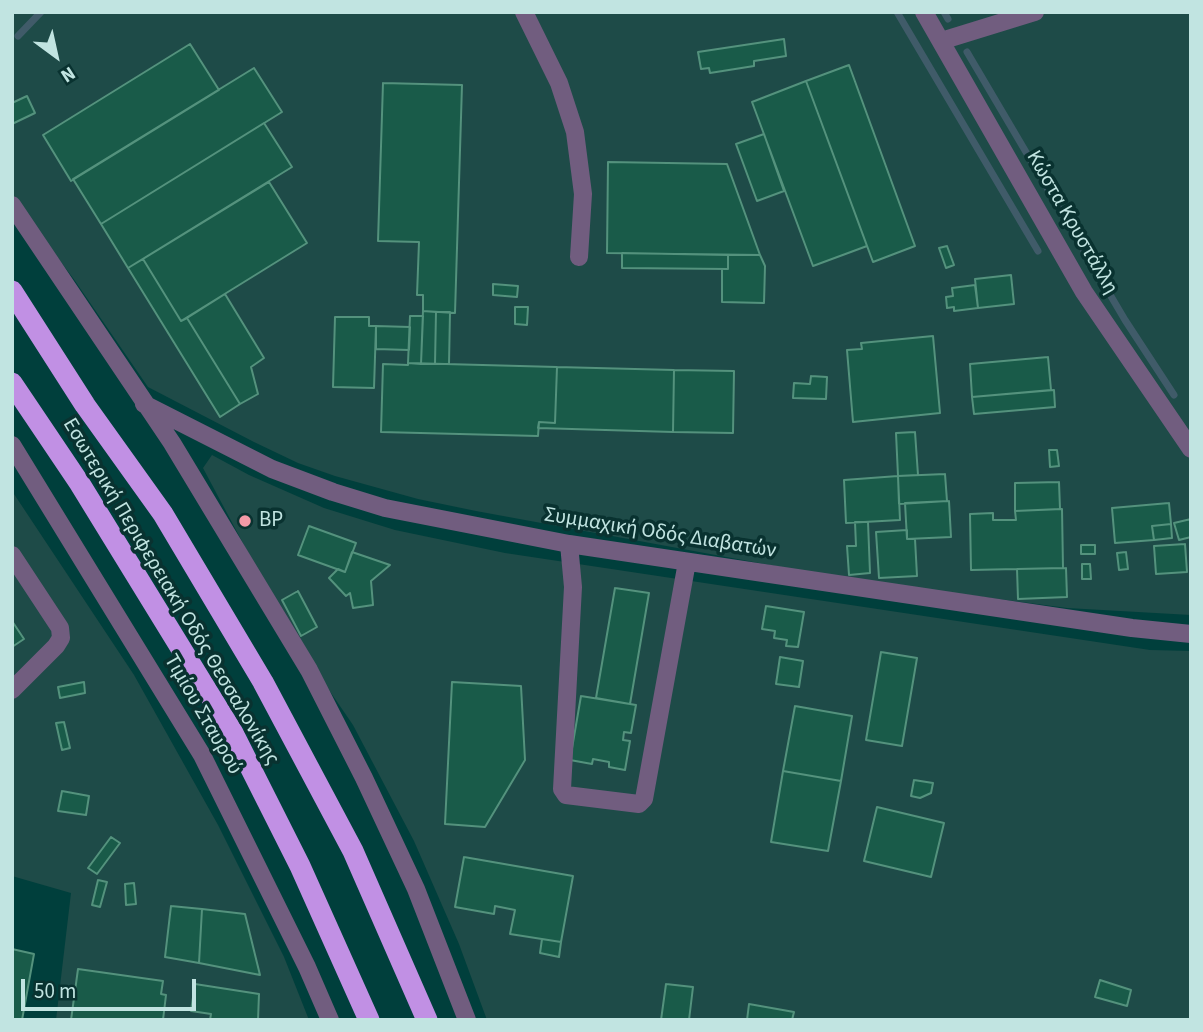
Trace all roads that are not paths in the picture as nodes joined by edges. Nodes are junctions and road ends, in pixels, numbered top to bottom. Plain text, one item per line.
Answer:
1 (524, 12) edge
2 (924, 12) edge
3 (1035, 12) edge
4 (941, 41) junction
5 (12, 205) edge
6 (579, 257) dead end
7 (12, 291) edge
8 (12, 383) edge
9 (144, 404) junction
10 (12, 445) edge
11 (1191, 449) edge
12 (569, 544) junction
13 (12, 555) edge
14 (687, 562) junction
15 (1191, 634) edge
16 (12, 690) edge
17 (330, 1020) edge
18 (369, 1020) edge
19 (427, 1020) edge
20 (467, 1020) edge

1 - 6 street
2 - 4 street, Κώστα Κρυστάλλη
3 - 4 street
4 - 11 street, Κώστα Κρυστάλλη
5 - 9 street
7 - 19 highway, Εσωτερική Περιφερειακή Οδός Θεσσαλονίκης
8 - 18 highway, Εσωτερική Περιφερειακή Οδός Θεσσαλονίκης
9 - 12 street, Συμμαχική Οδός Διαβατών
9 - 20 street
10 - 17 street, Τιμίου Σταυρού
12 - 14 street, Συμμαχική Οδός Διαβατών
12 - 14 street
13 - 16 street
14 - 15 street, Συμμαχική Οδός Διαβατών

